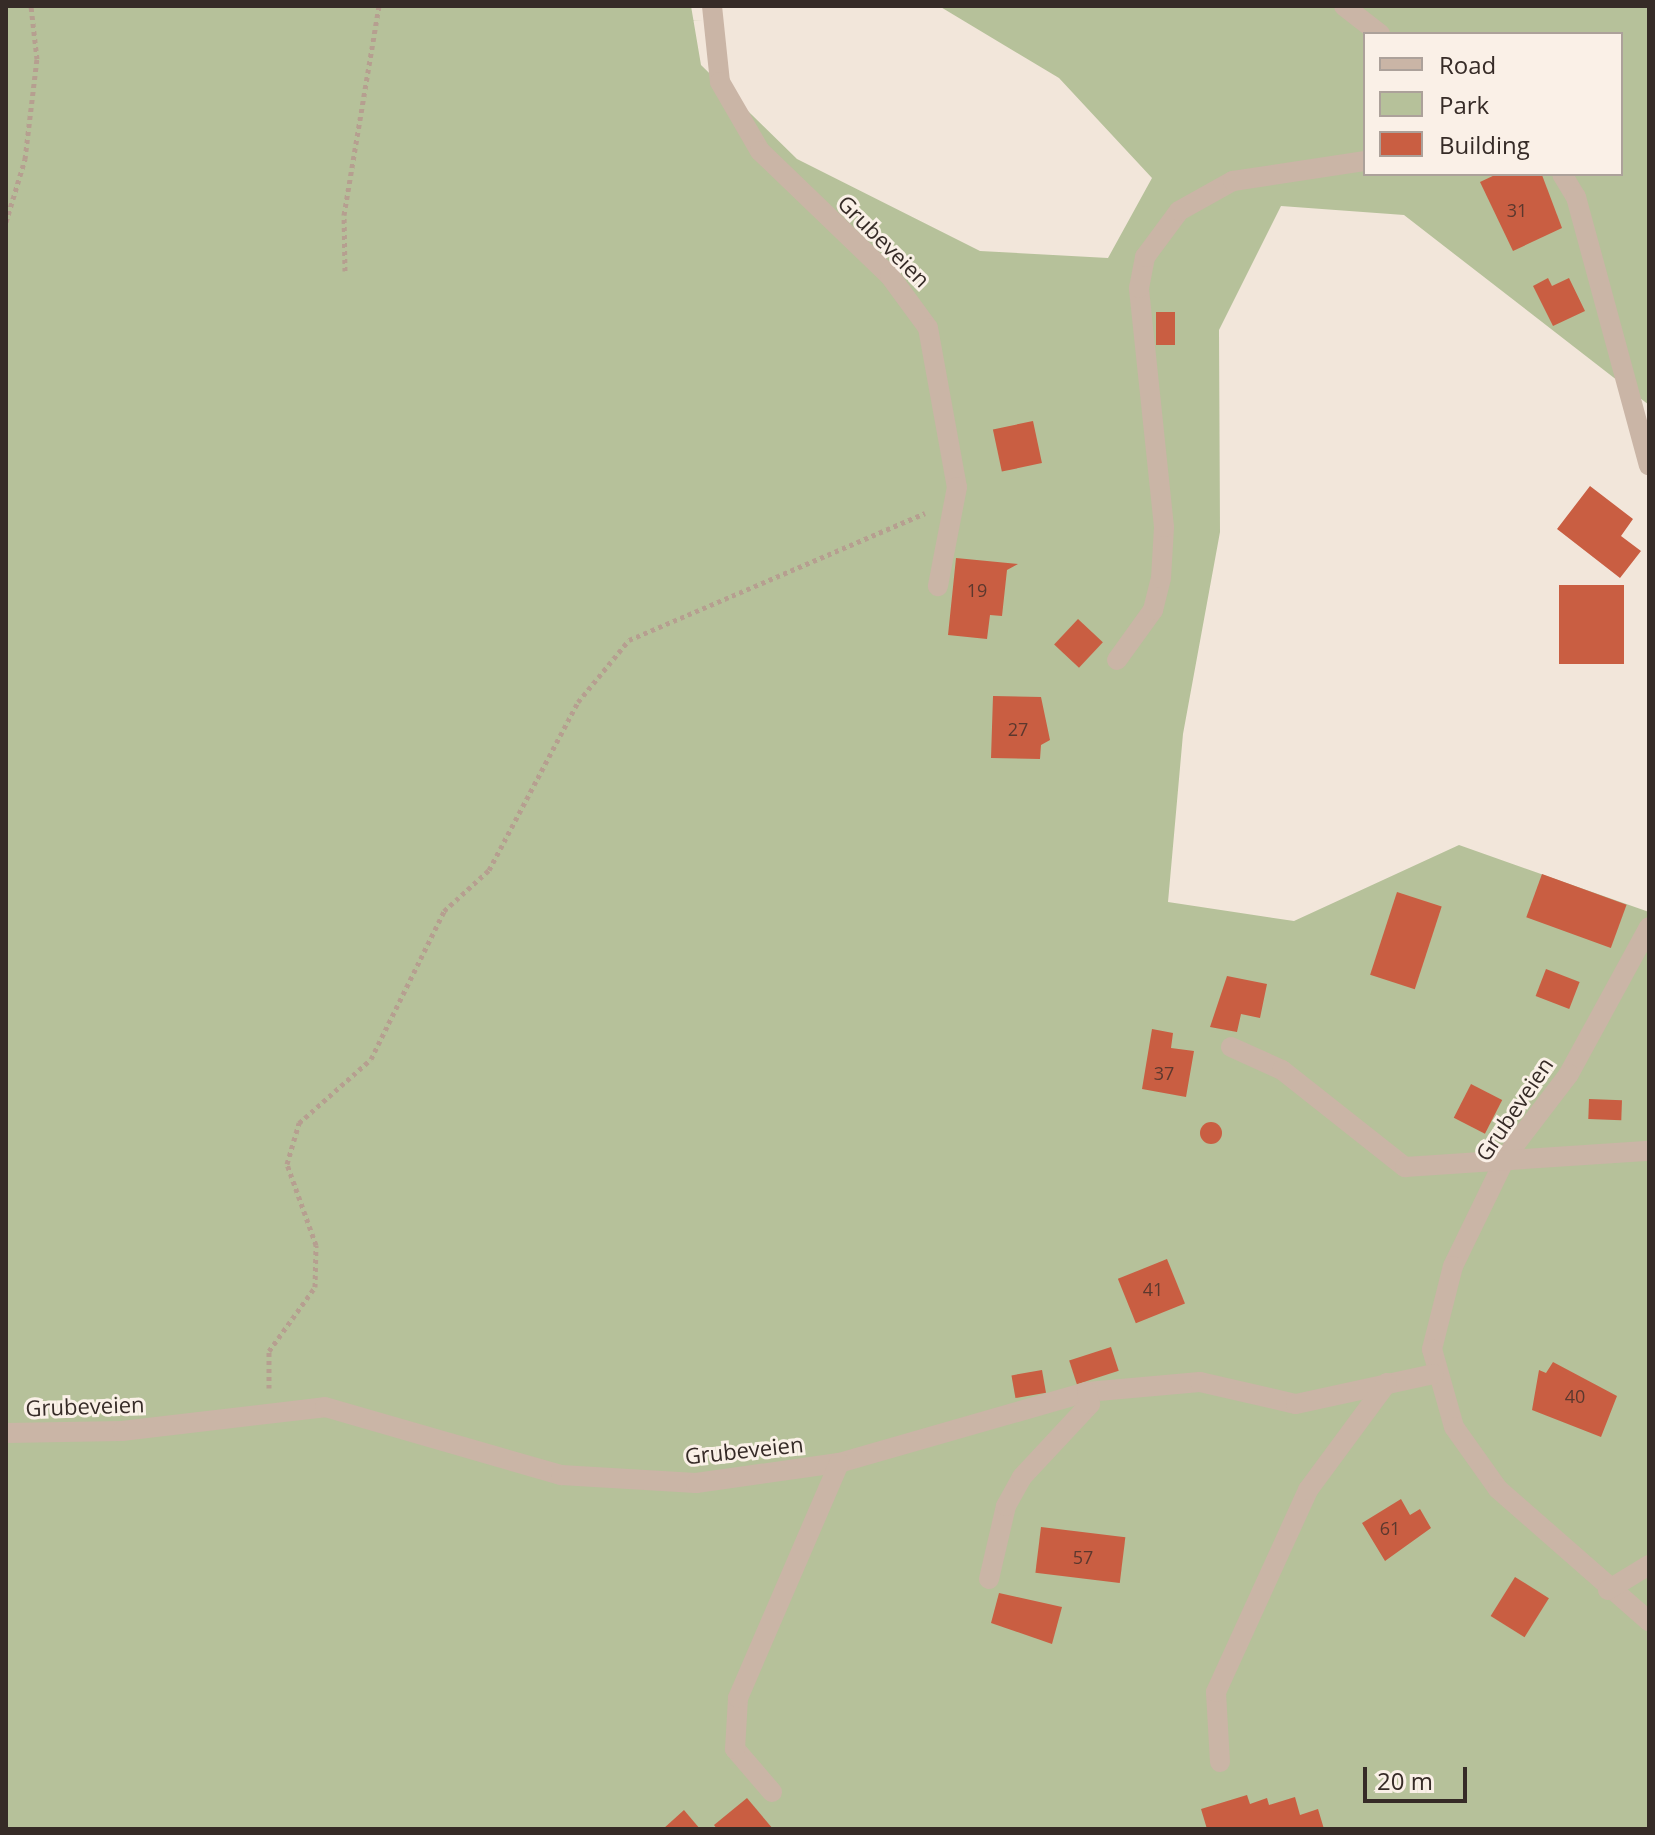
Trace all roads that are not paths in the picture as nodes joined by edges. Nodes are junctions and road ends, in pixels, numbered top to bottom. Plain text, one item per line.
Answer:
1 (712, 6) edge
2 (1344, 6) edge
3 (1377, 32) edge
4 (1363, 161) edge
5 (1563, 176) edge
6 (1649, 465) edge
7 (938, 586) dead end
8 (1117, 660) dead end
9 (1649, 927) edge
10 (1231, 1047) dead end
11 (1649, 1151) edge
12 (1507, 1155) junction
13 (1434, 1374) junction
14 (1387, 1383) junction
15 (1087, 1392) junction
16 (6, 1433) edge
17 (839, 1463) junction
18 (1649, 1565) edge
19 (989, 1579) dead end
20 (1608, 1590) junction
21 (1649, 1621) edge
22 (1220, 1762) dead end
23 (772, 1792) dead end

1 - 7 street, Grubeveien
2 - 3 street
4 - 8 street
5 - 6 street
9 - 12 street, Grubeveien
10 - 12 street
11 - 12 street
12 - 13 street, Grubeveien
13 - 14 street, Grubeveien
13 - 20 street, Grubeveien
14 - 15 street, Grubeveien
14 - 22 street
15 - 17 street, Grubeveien
15 - 19 street
16 - 17 street, Grubeveien
17 - 23 street
18 - 20 street
20 - 21 street, Grubeveien

